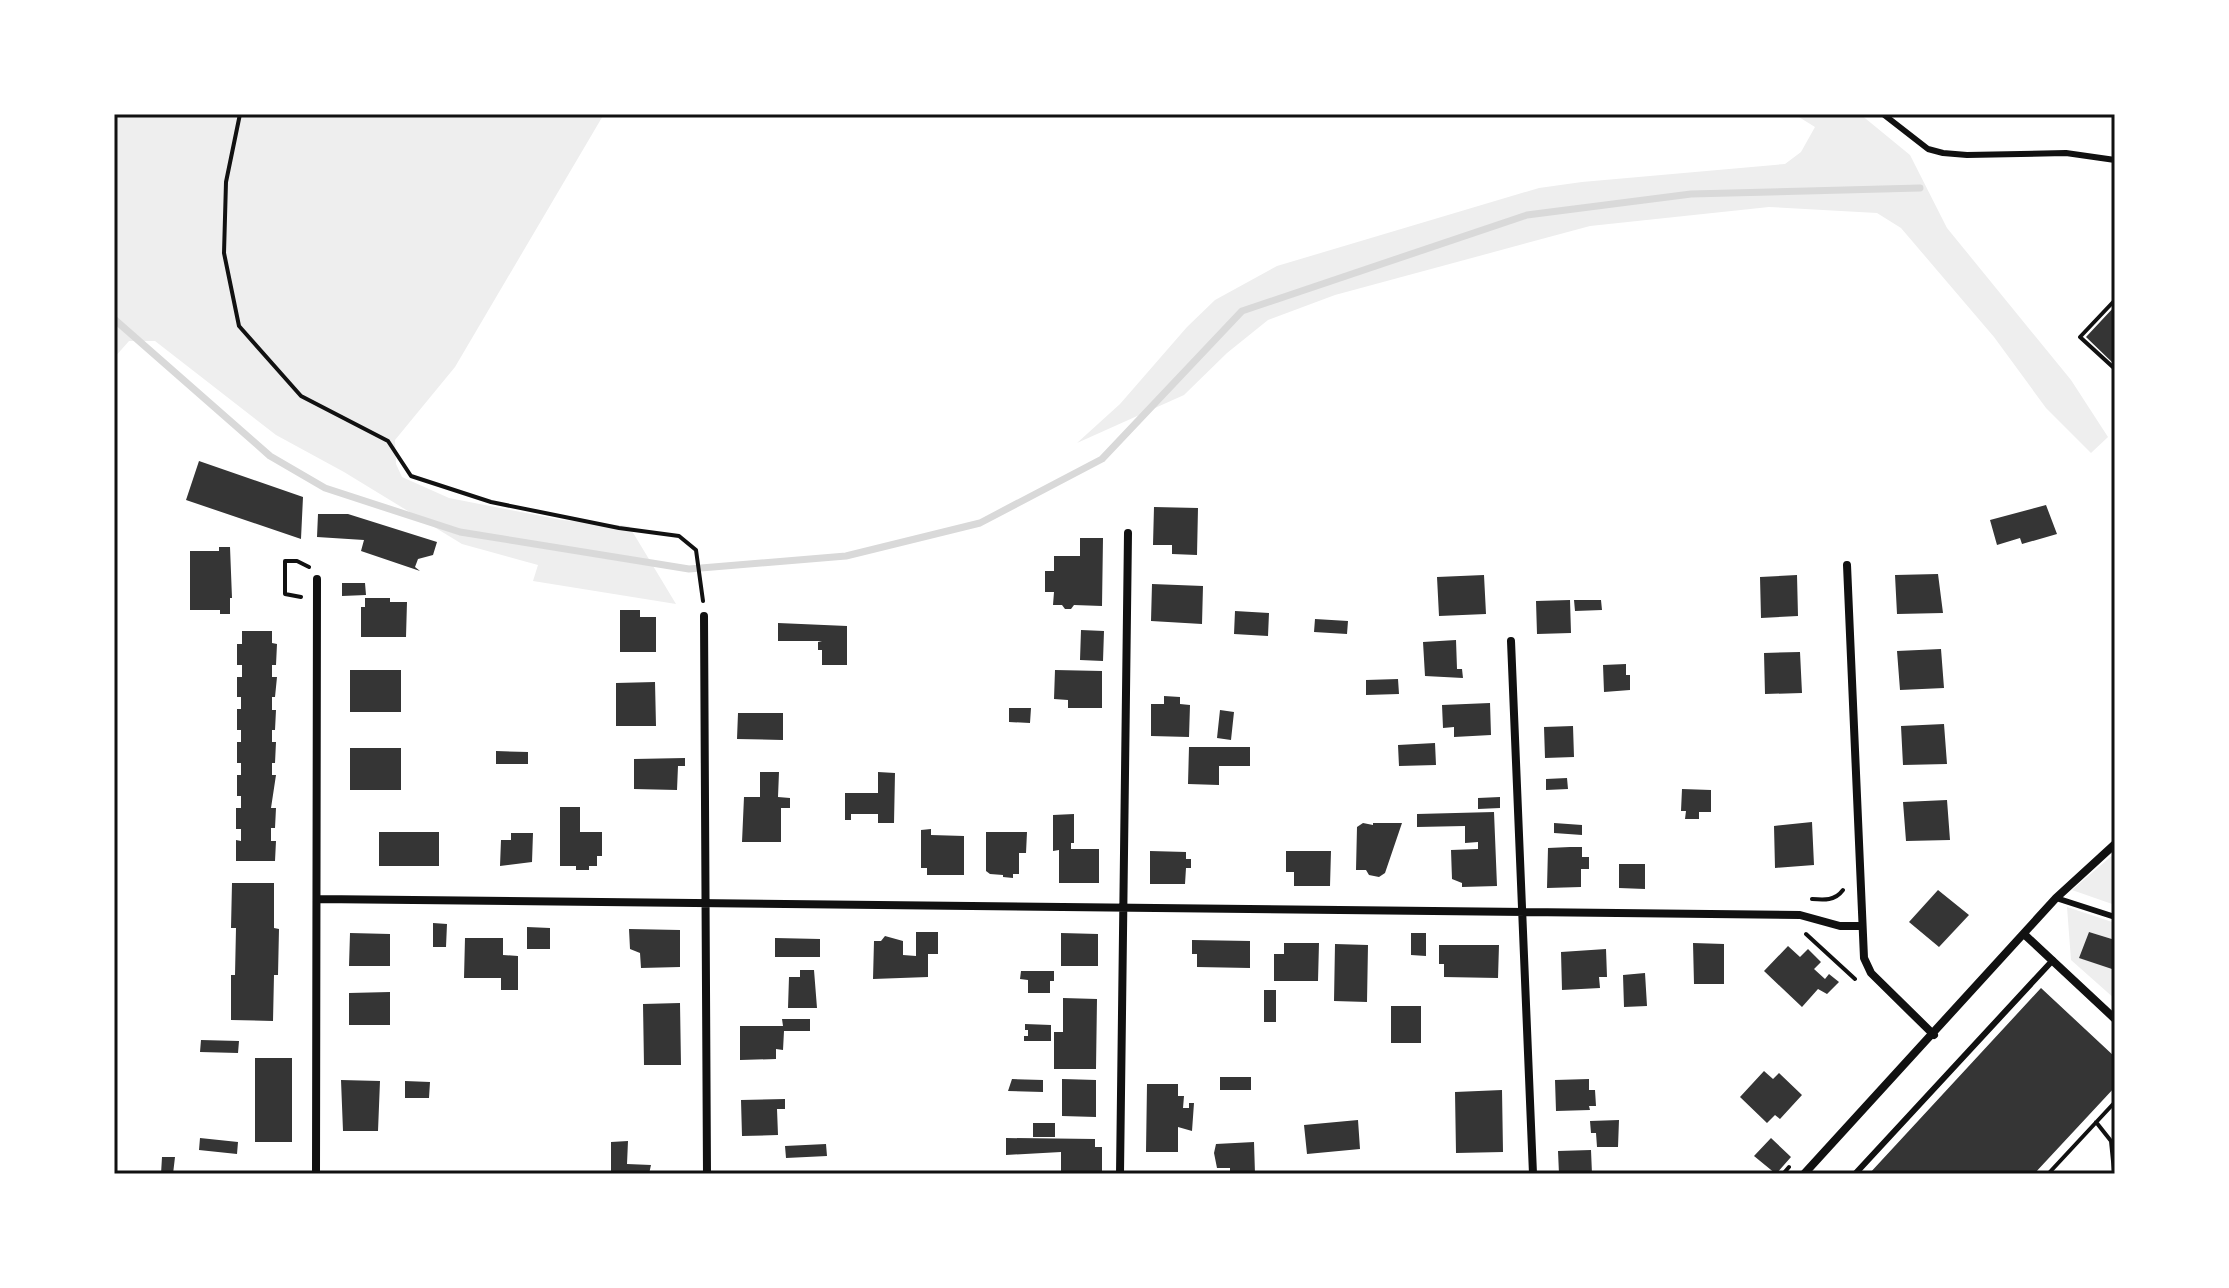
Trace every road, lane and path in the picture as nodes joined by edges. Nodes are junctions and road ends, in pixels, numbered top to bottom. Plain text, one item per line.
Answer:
1 (240, 114) edge
2 (1883, 114) edge
3 (2115, 160) edge
4 (2115, 300) edge
5 (2115, 369) edge
6 (1128, 533) dead end
7 (1847, 565) dead end
8 (317, 579) dead end
9 (702, 584) dead end
10 (704, 616) dead end
11 (1511, 641) dead end
12 (2115, 844) edge
13 (2056, 898) junction
14 (317, 899) junction
15 (705, 904) junction
16 (1123, 908) junction
17 (1522, 912) junction
18 (2115, 917) edge
19 (1862, 926) junction
20 (2025, 935) junction
21 (2053, 960) junction
22 (2115, 1019) edge
23 (1934, 1035) junction
24 (2115, 1102) edge
25 (2096, 1122) junction
26 (2114, 1171) edge
27 (316, 1174) edge
28 (707, 1174) edge
29 (1120, 1174) edge
30 (1533, 1174) edge
31 (1804, 1174) edge
32 (1855, 1174) edge
33 (2048, 1174) edge

1 - 9 path
2 - 3 lane
4 - 5 path
6 - 16 street
7 - 19 street
8 - 14 street
10 - 15 street
11 - 17 street
12 - 13 street
13 - 18 lane
13 - 20 street
14 - 15 street
14 - 27 street
15 - 16 street
15 - 28 street
16 - 17 street
16 - 29 street
17 - 19 street
17 - 30 street
19 - 23 street
20 - 21 street
20 - 23 street
21 - 22 street
21 - 32 lane
23 - 31 street
24 - 25 path
25 - 26 path
25 - 33 path

